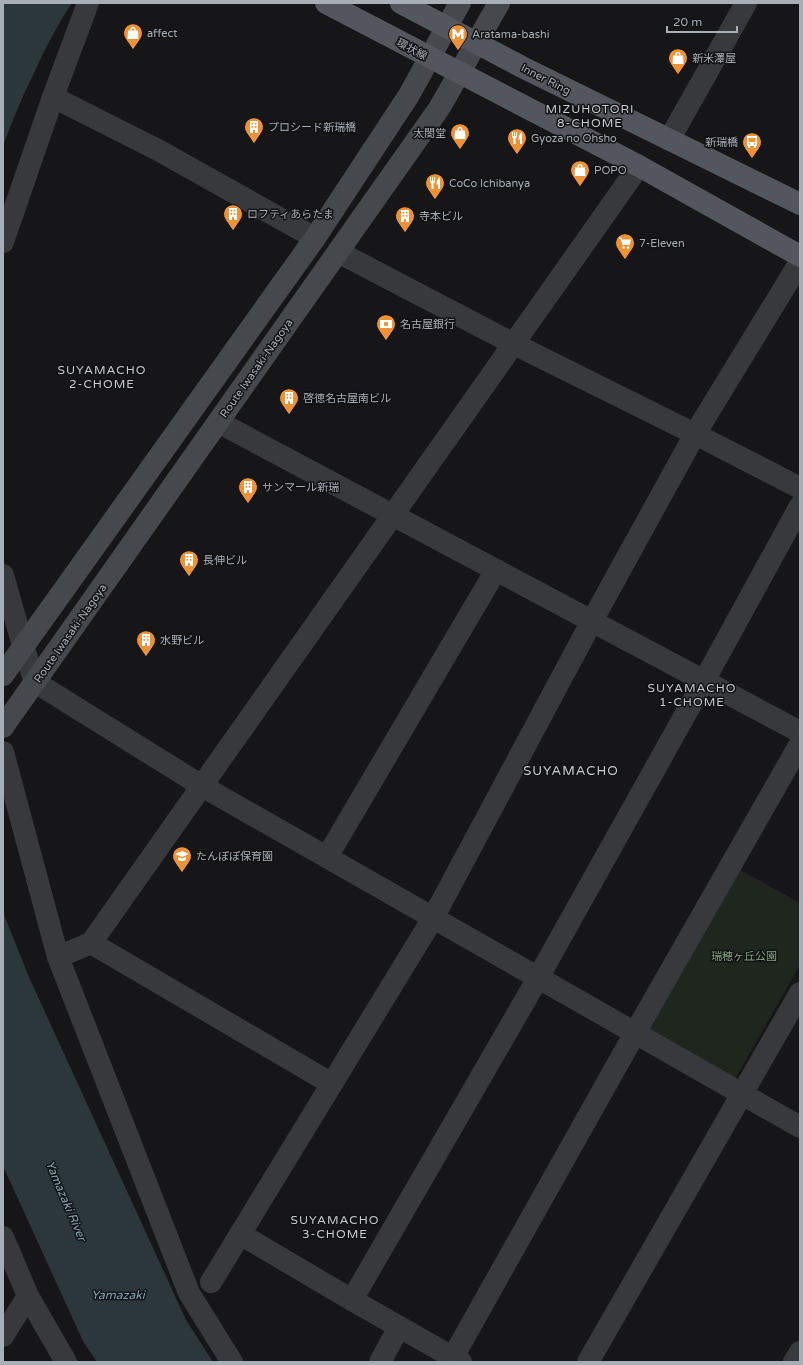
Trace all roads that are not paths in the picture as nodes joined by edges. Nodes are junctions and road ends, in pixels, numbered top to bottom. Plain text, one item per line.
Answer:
1 (88, 3) edge
2 (326, 3) edge
3 (401, 3) edge
4 (460, 3) edge
5 (499, 3) edge
6 (746, 3) edge
7 (446, 27) junction
8 (477, 43) junction
9 (430, 58) junction
10 (459, 74) junction
11 (53, 96) junction
12 (669, 140) junction
13 (639, 166) junction
14 (800, 204) edge
15 (315, 238) junction
16 (3, 242) edge
17 (338, 252) junction
18 (800, 256) edge
19 (800, 262) edge
20 (514, 344) junction
21 (218, 422) junction
22 (695, 434) junction
23 (800, 488) edge
24 (800, 506) edge
25 (393, 515) junction
26 (496, 570) junction
27 (3, 575) edge
28 (592, 621) junction
29 (23, 646) junction
30 (3, 674) edge
31 (704, 681) junction
32 (35, 682) junction
33 (3, 727) edge
34 (800, 732) edge
35 (800, 744) edge
36 (3, 752) edge
37 (202, 786) junction
38 (328, 858) junction
39 (433, 918) junction
40 (91, 943) junction
41 (58, 958) junction
42 (538, 978) junction
43 (800, 993) edge
44 (635, 1033) junction
45 (332, 1084) junction
46 (741, 1094) junction
47 (800, 1127) edge
48 (240, 1234) junction
49 (3, 1237) edge
50 (211, 1282) dead end
51 (28, 1296) junction
52 (352, 1300) junction
53 (399, 1327) junction
54 (3, 1336) edge
55 (800, 1352) edge
56 (457, 1360) edge
57 (66, 1362) edge
58 (232, 1362) edge
59 (380, 1362) edge
60 (588, 1362) edge
61 (794, 1362) edge

1 - 11 street
2 - 9 main road
3 - 7 main road, Inner Ring
4 - 7 main road
5 - 8 main road, Route Iwasaki-Nagoya
6 - 12 street
7 - 8 main road, Inner Ring
7 - 9 main road
8 - 10 main road, Route Iwasaki-Nagoya
8 - 12 main road, Inner Ring
9 - 10 main road, 環状線
9 - 15 main road
10 - 13 main road
10 - 17 main road, Route Iwasaki-Nagoya
11 - 15 street
11 - 16 street
12 - 14 main road, Inner Ring
13 - 18 main road
13 - 20 street
15 - 29 main road
17 - 20 street
17 - 21 main road, Route Iwasaki-Nagoya
19 - 22 street
20 - 22 street
20 - 25 street
21 - 25 street
21 - 32 main road, Route Iwasaki-Nagoya
22 - 23 street
22 - 28 street
24 - 31 street
25 - 26 street
25 - 37 street
26 - 28 street
26 - 38 street
27 - 29 street
28 - 31 street
28 - 39 street
29 - 30 main road
29 - 32 street
31 - 34 street
31 - 42 street
32 - 33 main road, Route Iwasaki-Nagoya
32 - 37 street
35 - 44 street
36 - 41 street
37 - 38 street
37 - 40 street
38 - 39 street
39 - 42 street
39 - 45 street
40 - 41 street
40 - 45 street
41 - 58 street
42 - 44 street
42 - 52 street
43 - 46 street
44 - 46 street
44 - 56 street
45 - 48 street
46 - 47 street
46 - 60 street
48 - 50 street
48 - 52 street
49 - 51 street
51 - 54 street
51 - 57 street
52 - 53 street
53 - 56 street
53 - 59 street
55 - 61 street

